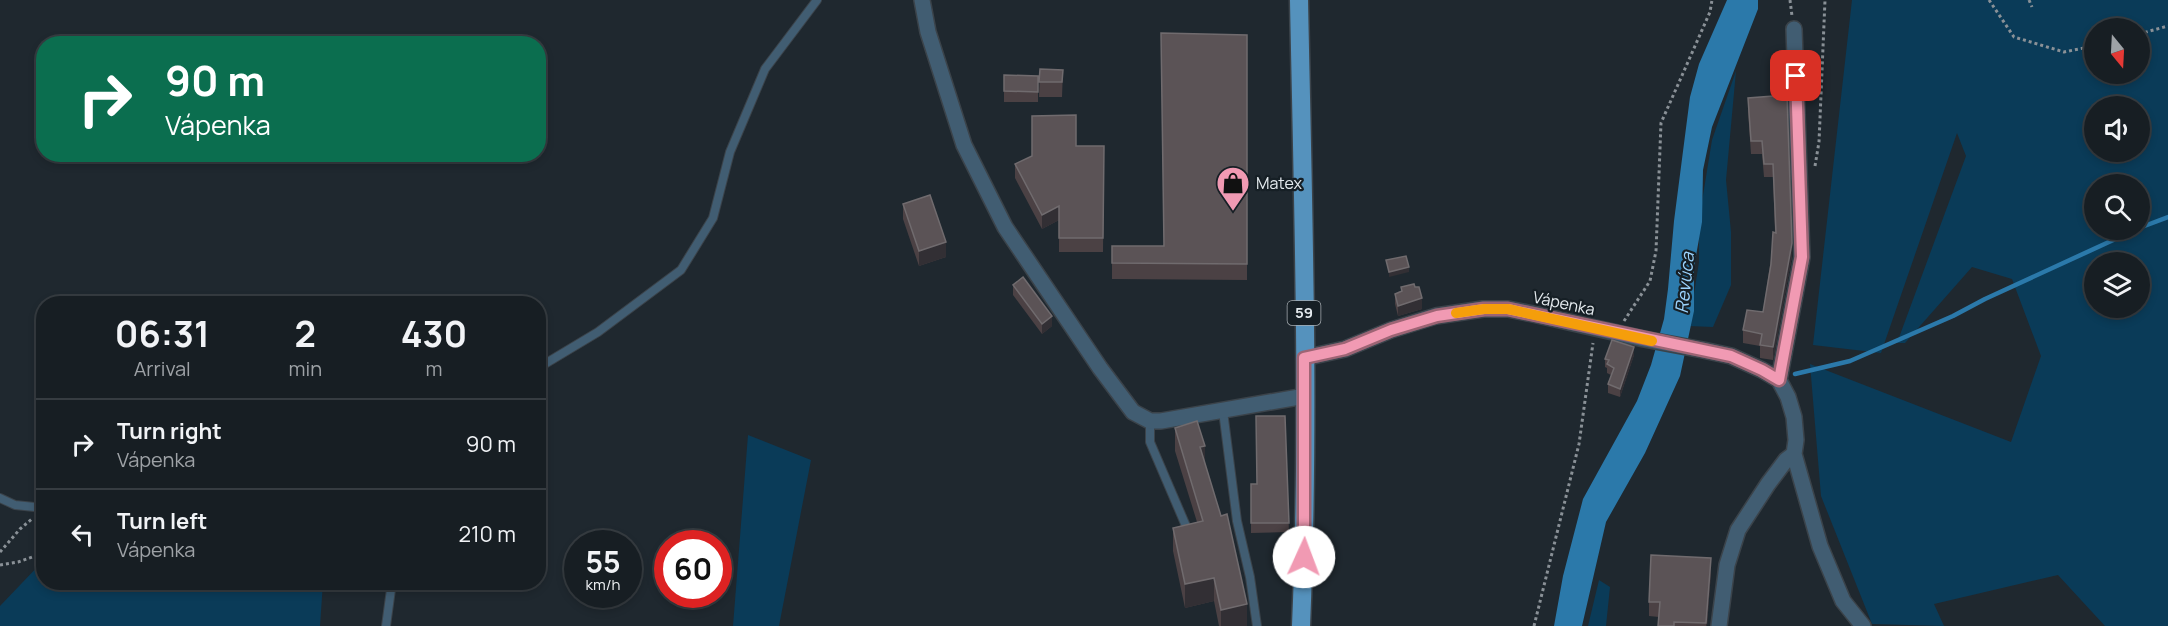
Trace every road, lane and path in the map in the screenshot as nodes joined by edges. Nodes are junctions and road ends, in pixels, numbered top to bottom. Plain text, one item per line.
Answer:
1 (817, 0) edge
2 (922, 0) edge
3 (1299, 0) edge
4 (1712, 0) edge
5 (1825, 0) edge
6 (1989, 0) edge
7 (2029, 0) edge
8 (2032, 7) dead end
9 (2168, 26) edge
10 (1794, 29) dead end
11 (2150, 31) edge
12 (2084, 48) edge
13 (1814, 175) dead end
14 (1597, 329) junction
15 (1617, 333) junction
16 (1304, 358) junction
17 (546, 363) edge
18 (1779, 380) junction
19 (1305, 396) junction
20 (1223, 411) junction
21 (1150, 421) junction
22 (1794, 454) junction
23 (0, 498) edge
24 (36, 507) edge
25 (36, 514) edge
26 (1190, 537) edge
27 (0, 552) edge
28 (36, 556) edge
29 (0, 565) edge
30 (391, 590) edge
31 (387, 626) edge
32 (1257, 626) edge
33 (1301, 626) edge
34 (1534, 626) edge
35 (1719, 626) edge
36 (1863, 626) edge

1 - 17 lane
2 - 21 street
3 - 16 main road, 59
4 - 15 path
5 - 13 path
6 - 12 path
7 - 8 path
9 - 11 path
10 - 18 street
14 - 15 street, Vápenka
14 - 16 street, Vápenka
14 - 34 path
15 - 18 street, Vápenka
16 - 19 main road, 59
18 - 22 street
19 - 20 street
19 - 33 main road, 59
20 - 21 street
20 - 32 lane
21 - 26 lane
22 - 35 street
22 - 36 street
23 - 24 lane
25 - 27 path
28 - 29 path
30 - 31 lane

